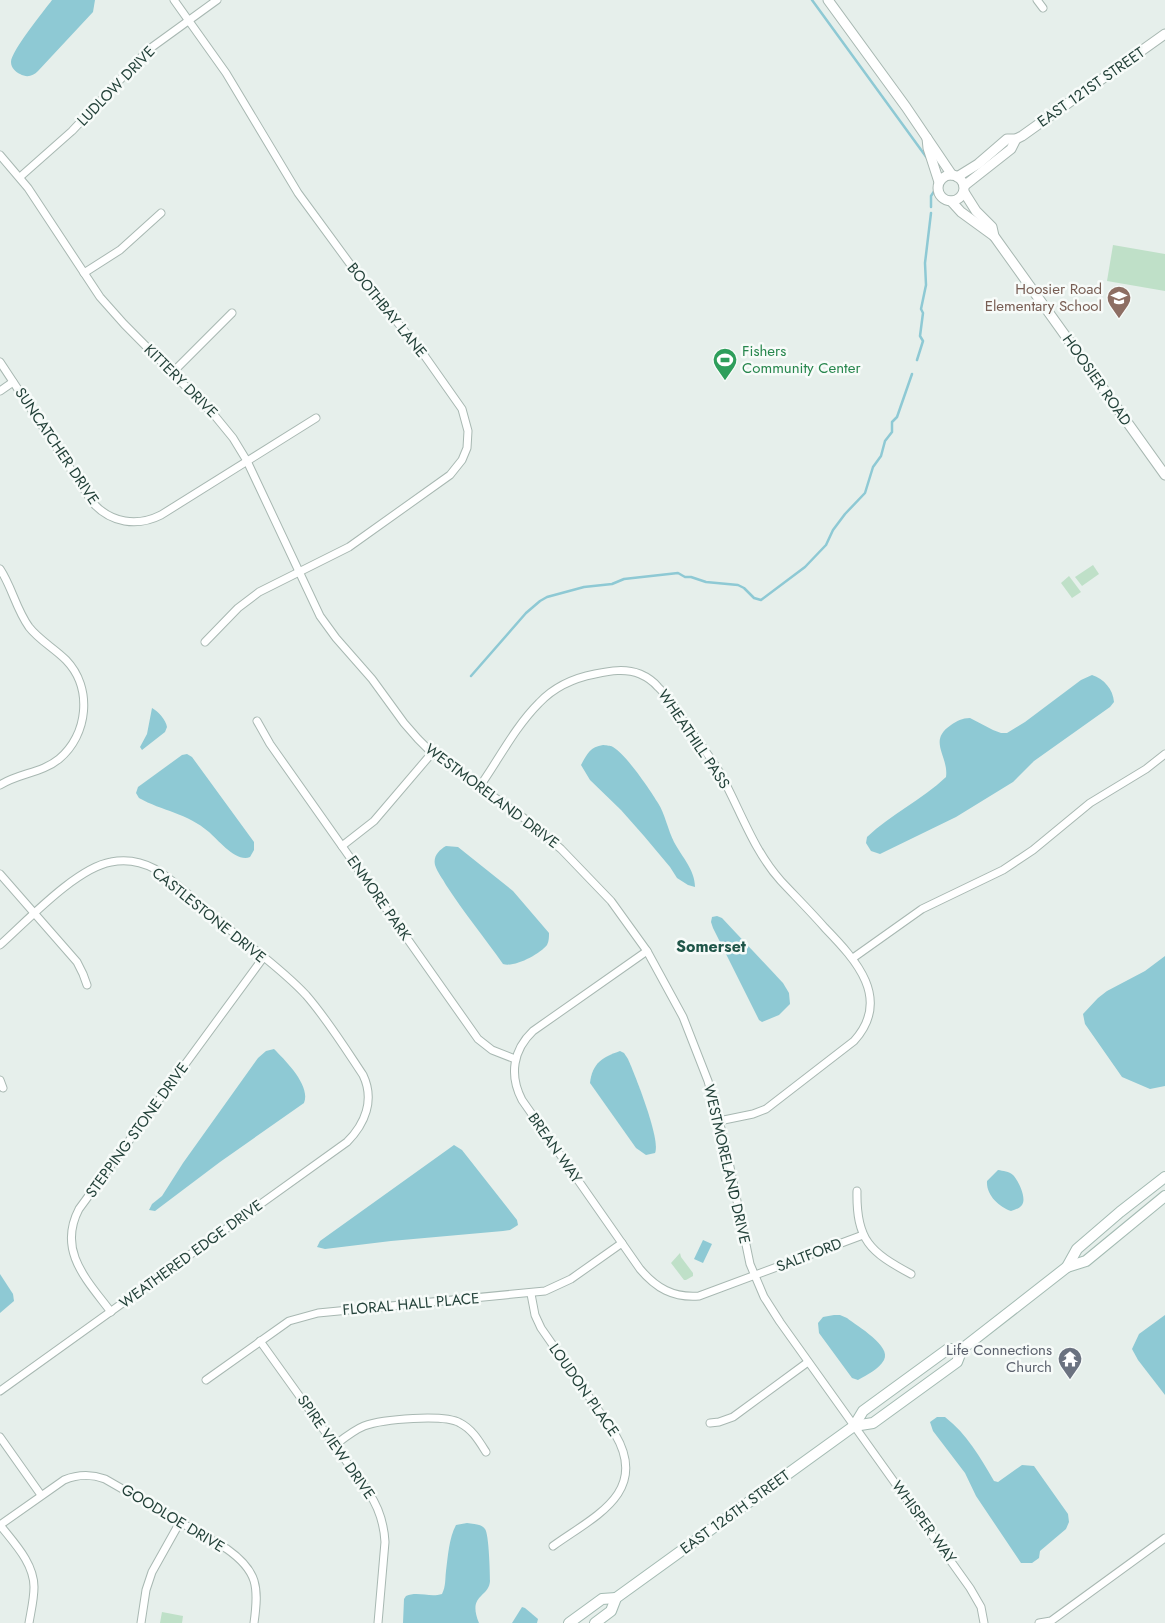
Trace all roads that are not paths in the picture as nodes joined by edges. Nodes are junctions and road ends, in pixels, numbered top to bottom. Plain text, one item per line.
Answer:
1 (174, 0) edge
2 (217, 0) edge
3 (828, 0) edge
4 (1037, 0) edge
5 (1043, 8) dead end
6 (188, 20) junction
7 (1165, 34) edge
8 (927, 138) junction
9 (1016, 139) junction
10 (0, 155) edge
11 (955, 176) junction
12 (20, 177) junction
13 (940, 182) junction
14 (964, 189) junction
15 (951, 202) junction
16 (161, 212) dead end
17 (994, 236) junction
18 (84, 274) junction
19 (232, 313) dead end
20 (0, 362) edge
21 (172, 373) junction
22 (13, 382) junction
23 (0, 391) edge
24 (316, 418) dead end
25 (247, 461) junction
26 (1165, 475) edge
27 (0, 569) edge
28 (298, 572) junction
29 (329, 629) joint
30 (205, 642) dead end
31 (257, 721) dead end
32 (432, 752) junction
33 (1165, 754) edge
34 (0, 785) edge
35 (480, 786) junction
36 (342, 846) junction
37 (0, 874) edge
38 (35, 914) junction
39 (0, 945) edge
40 (647, 951) junction
41 (264, 958) junction
42 (853, 958) junction
43 (86, 985) dead end
44 (515, 1059) junction
45 (0, 1080) edge
46 (3, 1088) dead end
47 (368, 1106) joint
48 (719, 1121) junction
49 (1165, 1177) edge
50 (857, 1190) dead end
51 (1165, 1196) edge
52 (863, 1235) junction
53 (622, 1243) junction
54 (1067, 1267) junction
55 (911, 1274) dead end
56 (754, 1276) junction
57 (531, 1294) junction
58 (111, 1312) junction
59 (260, 1341) junction
60 (962, 1349) junction
61 (808, 1362) junction
62 (206, 1380) dead end
63 (0, 1391) edge
64 (710, 1423) dead end
65 (854, 1426) junction
66 (0, 1437) edge
67 (335, 1445) junction
68 (486, 1452) dead end
69 (42, 1495) junction
70 (180, 1522) junction
71 (0, 1525) edge
72 (1165, 1538) edge
73 (553, 1546) dead end
74 (616, 1598) junction
75 (29, 1623) edge
76 (141, 1623) edge
77 (254, 1623) edge
78 (378, 1623) edge
79 (569, 1623) edge
80 (595, 1623) edge
81 (984, 1623) edge
82 (1039, 1623) edge

1 - 6 street, BOOTHBAY LANE
2 - 6 street, LUDLOW DRIVE
3 - 8 street
4 - 5 street
6 - 12 street, LUDLOW DRIVE
6 - 28 street, BOOTHBAY LANE
7 - 9 street, EAST 121ST STREET
8 - 11 street
8 - 13 street
9 - 11 street, EAST 121ST STREET
9 - 14 street, EAST 121ST STREET
10 - 12 street, KITTERY DRIVE
11 - 13 street
11 - 14 street
12 - 18 street, KITTERY DRIVE
13 - 15 street
14 - 15 street
14 - 17 street, HOOSIER ROAD
15 - 17 street, HOOSIER ROAD
16 - 18 street
17 - 26 street, HOOSIER ROAD
18 - 21 street, KITTERY DRIVE
19 - 21 street
20 - 22 street, SUNCATCHER DRIVE
21 - 25 street, KITTERY DRIVE
22 - 23 street
22 - 25 street, SUNCATCHER DRIVE
24 - 25 street
25 - 28 street, KITTERY DRIVE
27 - 34 street
28 - 29 street, KITTERY DRIVE
28 - 30 street, BOOTHBAY LANE
29 - 32 street, WESTMORELAND DRIVE
31 - 36 street, ENMORE PARK
32 - 35 street, WESTMORELAND DRIVE
32 - 36 street
33 - 42 street
35 - 40 street, WESTMORELAND DRIVE
35 - 42 street, WHEATHILL PASS
36 - 44 street, ENMORE PARK
37 - 38 street
38 - 39 street, CASTLESTONE DRIVE
38 - 41 street, CASTLESTONE DRIVE
38 - 43 street
40 - 44 street, BREAN WAY
40 - 48 street, WESTMORELAND DRIVE
41 - 47 street, CASTLESTONE DRIVE
41 - 58 street, STEPPING STONE DRIVE
42 - 48 street, WHEATHILL PASS
44 - 53 street, BREAN WAY
45 - 46 street
47 - 58 street, WEATHERED EDGE DRIVE
48 - 56 street, WESTMORELAND DRIVE
49 - 54 main road, EAST 126TH STREET
50 - 52 street
51 - 54 main road, EAST 126TH STREET
52 - 55 street
52 - 56 street, SALTFORD
53 - 56 street, BREAN WAY
53 - 57 street, FLORAL HALL PLACE
54 - 60 main road, EAST 126TH STREET
56 - 61 street, WESTMORELAND DRIVE
57 - 59 street, FLORAL HALL PLACE
57 - 73 street, LOUDON PLACE
58 - 63 street, WEATHERED EDGE DRIVE
59 - 62 street, FLORAL HALL PLACE
59 - 67 street, SPIRE VIEW DRIVE
60 - 65 main road, EAST 126TH STREET
60 - 65 main road, EAST 126TH STREET
61 - 64 street
61 - 65 street, WESTMORELAND DRIVE
65 - 74 main road, EAST 126TH STREET
65 - 81 street, WHISPER WAY
66 - 69 street
67 - 68 street
67 - 78 street, SPIRE VIEW DRIVE
69 - 70 street, GOODLOE DRIVE
69 - 71 street, GOODLOE DRIVE
70 - 76 street
70 - 77 street, GOODLOE DRIVE
71 - 75 street
72 - 82 street
74 - 79 main road, EAST 126TH STREET
74 - 80 main road, EAST 126TH STREET

